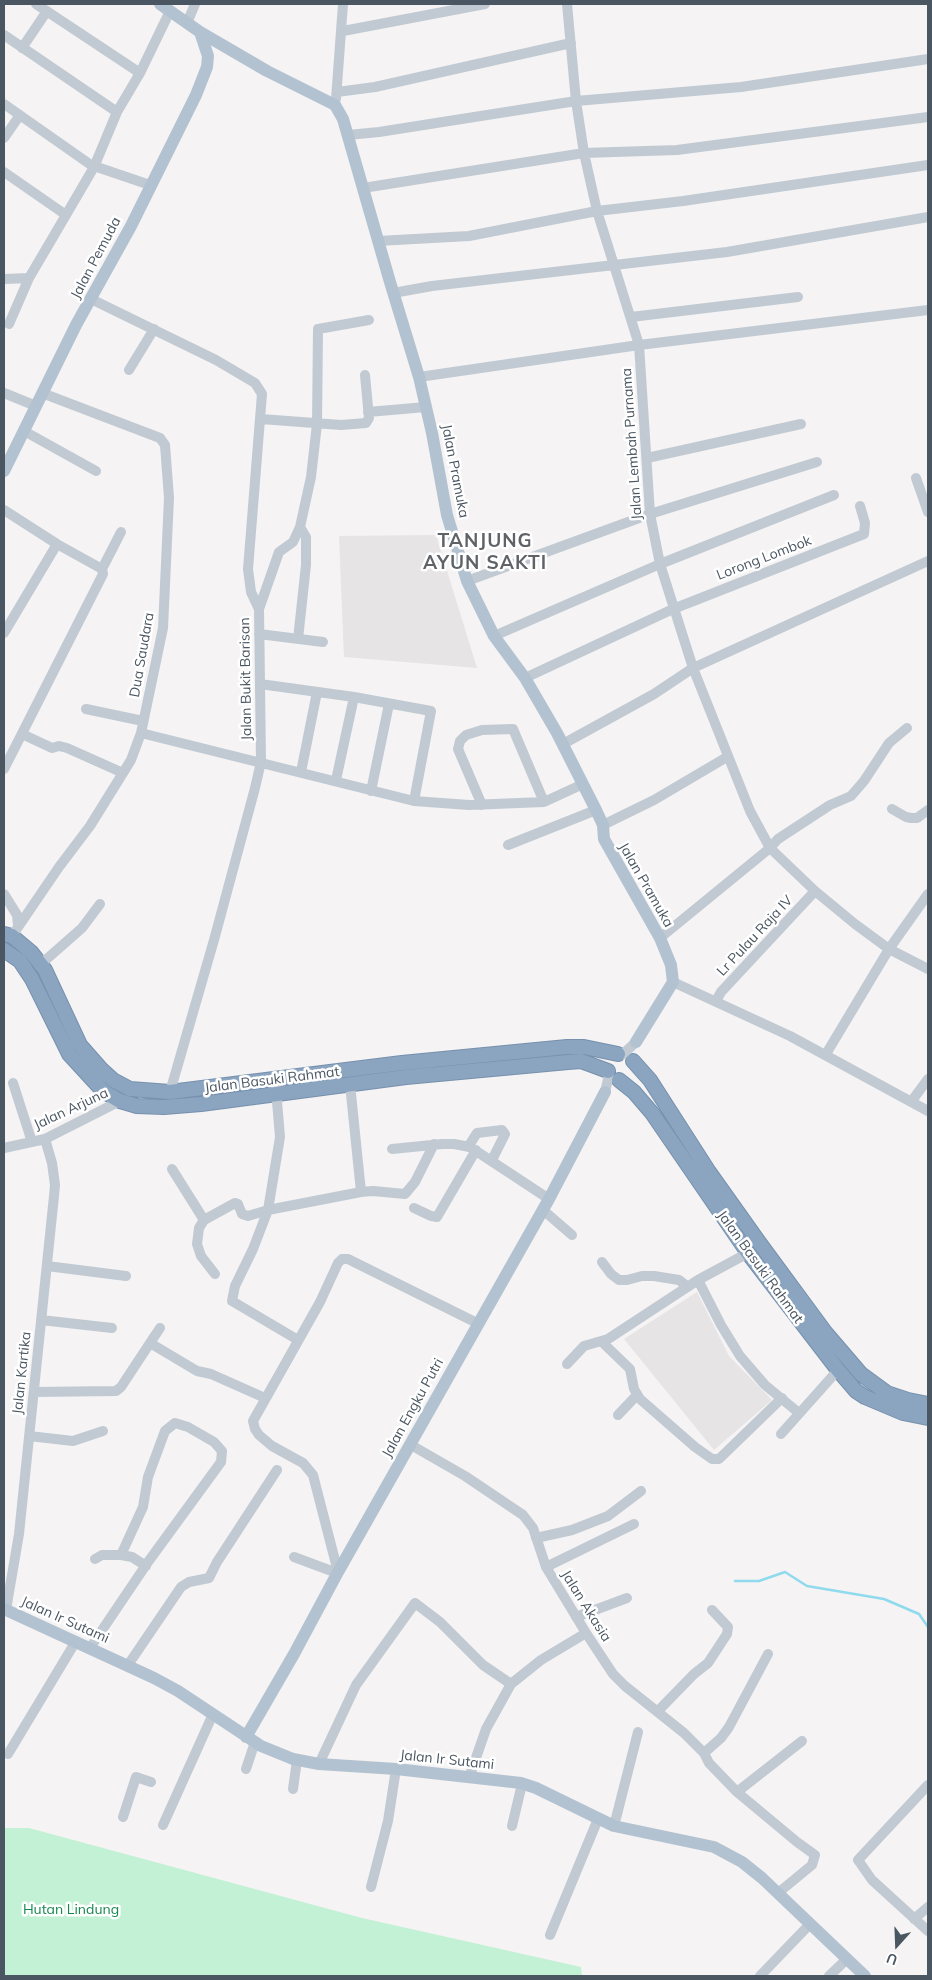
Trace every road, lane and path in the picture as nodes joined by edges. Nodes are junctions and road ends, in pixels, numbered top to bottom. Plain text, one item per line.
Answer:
1 (36, 4) edge
2 (195, 4) edge
3 (343, 4) edge
4 (486, 4) edge
5 (567, 4) edge
6 (165, 8) edge
7 (47, 11) junction
8 (187, 22) junction
9 (343, 31) junction
10 (200, 32) junction
11 (4, 35) edge
12 (571, 43) junction
13 (222, 45) junction
14 (22, 48) junction
15 (208, 56) junction
16 (928, 59) edge
17 (140, 73) junction
18 (336, 99) junction
19 (576, 101) junction
20 (4, 104) edge
21 (117, 112) junction
22 (20, 115) junction
23 (928, 116) edge
24 (348, 135) junction
25 (4, 138) edge
26 (584, 153) junction
27 (928, 165) edge
28 (94, 167) junction
29 (4, 172) edge
30 (150, 185) junction
31 (363, 188) junction
32 (597, 210) junction
33 (66, 215) junction
34 (928, 217) edge
35 (378, 241) junction
36 (614, 265) junction
37 (29, 278) junction
38 (4, 279) edge
39 (393, 293) junction
40 (798, 297) dead end
41 (91, 299) junction
42 (928, 310) edge
43 (631, 317) junction
44 (368, 320) dead end
45 (9, 324) dead end
46 (154, 329) junction
47 (639, 345) junction
48 (129, 370) dead end
49 (365, 375) dead end
50 (419, 377) junction
51 (4, 393) edge
52 (42, 394) junction
53 (36, 406) junction
54 (426, 407) junction
55 (368, 412) junction
56 (261, 419) junction
57 (317, 424) junction
58 (800, 424) dead end
59 (24, 431) junction
60 (8, 453) edge
61 (647, 458) junction
62 (817, 462) dead end
63 (4, 471) edge
64 (96, 471) dead end
65 (916, 478) dead end
66 (834, 495) dead end
67 (860, 506) dead end
68 (4, 510) edge
69 (928, 512) edge
70 (650, 514) junction
71 (300, 527) junction
72 (121, 532) dead end
73 (57, 544) junction
74 (928, 561) edge
75 (660, 564) junction
76 (102, 569) junction
77 (467, 581) junction
78 (259, 609) junction
79 (673, 609) junction
80 (8, 616) edge
81 (4, 633) edge
82 (259, 634) junction
83 (494, 636) junction
84 (298, 639) junction
85 (323, 642) dead end
86 (693, 668) junction
87 (525, 678) junction
88 (260, 684) junction
89 (318, 692) junction
90 (354, 697) junction
91 (389, 704) junction
92 (86, 709) dead end
93 (143, 721) junction
94 (907, 728) dead end
95 (141, 733) junction
96 (22, 734) junction
97 (563, 744) junction
98 (727, 757) junction
99 (261, 762) junction
100 (4, 769) edge
101 (301, 772) junction
102 (123, 773) junction
103 (336, 780) junction
104 (583, 784) junction
105 (371, 791) junction
106 (414, 801) junction
107 (544, 802) junction
108 (482, 805) junction
109 (892, 809) dead end
110 (596, 810) junction
111 (928, 810) edge
112 (602, 825) junction
113 (508, 845) dead end
114 (770, 848) junction
115 (815, 891) junction
116 (4, 894) edge
117 (928, 894) edge
118 (100, 904) dead end
119 (11, 932) edge
120 (660, 938) junction
121 (889, 949) junction
122 (4, 950) edge
123 (41, 964) junction
124 (928, 969) edge
125 (673, 982) junction
126 (59, 999) junction
127 (716, 1001) junction
128 (46, 1004) junction
129 (636, 1042) joint
130 (826, 1054) junction
131 (626, 1057) junction
132 (613, 1077) junction
133 (276, 1078) junction
134 (928, 1079) edge
135 (12, 1083) dead end
136 (350, 1084) junction
137 (170, 1092) junction
138 (605, 1092) joint
139 (277, 1093) junction
140 (120, 1101) junction
141 (911, 1102) junction
142 (928, 1111) edge
143 (45, 1139) junction
144 (32, 1142) junction
145 (434, 1144) junction
146 (4, 1148) edge
147 (472, 1148) junction
148 (392, 1149) dead end
149 (492, 1160) junction
150 (172, 1168) dead end
151 (361, 1192) junction
152 (546, 1204) junction
153 (414, 1208) dead end
154 (268, 1210) junction
155 (204, 1220) junction
156 (572, 1236) dead end
157 (748, 1253) junction
158 (602, 1262) dead end
159 (47, 1266) junction
160 (215, 1274) dead end
161 (126, 1276) dead end
162 (698, 1280) junction
163 (688, 1287) junction
164 (802, 1312) junction
165 (41, 1320) junction
166 (477, 1323) junction
167 (112, 1328) dead end
168 (160, 1328) dead end
169 (298, 1340) junction
170 (602, 1342) junction
171 (150, 1343) junction
172 (567, 1364) dead end
173 (838, 1370) junction
174 (34, 1392) junction
175 (637, 1395) junction
176 (265, 1398) junction
177 (782, 1398) junction
178 (928, 1411) edge
179 (799, 1413) junction
180 (618, 1415) dead end
181 (103, 1432) dead end
182 (781, 1434) dead end
183 (30, 1436) junction
184 (411, 1445) junction
185 (277, 1470) dead end
186 (641, 1491) dead end
187 (634, 1524) dead end
188 (536, 1538) junction
189 (121, 1555) junction
190 (294, 1557) dead end
191 (95, 1559) dead end
192 (146, 1566) junction
193 (546, 1567) junction
194 (337, 1572) junction
195 (627, 1598) dead end
196 (5, 1610) edge
197 (712, 1610) dead end
198 (576, 1617) junction
199 (586, 1633) junction
200 (76, 1641) junction
201 (90, 1648) junction
202 (768, 1654) dead end
203 (128, 1665) junction
204 (511, 1684) junction
205 (658, 1711) junction
206 (213, 1714) junction
207 (638, 1732) dead end
208 (250, 1740) junction
209 (802, 1741) dead end
210 (704, 1753) junction
211 (8, 1754) dead end
212 (297, 1760) junction
213 (319, 1764) junction
214 (246, 1769) dead end
215 (396, 1769) junction
216 (469, 1778) junction
217 (152, 1782) dead end
218 (522, 1784) junction
219 (928, 1785) edge
220 (293, 1789) dead end
221 (737, 1792) junction
222 (123, 1817) dead end
223 (598, 1819) junction
224 (163, 1825) dead end
225 (512, 1826) dead end
226 (614, 1826) junction
227 (371, 1887) dead end
228 (778, 1893) junction
229 (928, 1907) edge
230 (914, 1919) junction
231 (810, 1924) junction
232 (928, 1932) edge
233 (550, 1935) dead end
234 (847, 1959) junction
235 (760, 1976) edge
236 (829, 1976) edge
237 (866, 1976) edge

1 - 7 street
2 - 8 street
3 - 9 street
4 - 9 street
5 - 12 street, Jalan Lembah Purnama
6 - 8 main road
6 - 17 street
7 - 14 street
7 - 17 street
8 - 10 main road
9 - 18 street
10 - 13 main road
10 - 15 main road
11 - 14 street
12 - 18 street
12 - 19 street, Jalan Lembah Purnama
13 - 15 main road
13 - 18 main road
14 - 21 street
15 - 30 main road, Jalan Pemuda
16 - 19 street
17 - 21 street
18 - 24 main road, Jalan Pramuka
19 - 24 street
19 - 26 street, Jalan Lembah Purnama
20 - 22 street
21 - 28 street
22 - 25 street
22 - 28 street
23 - 26 street
24 - 31 main road, Jalan Pramuka
26 - 31 street
26 - 32 street, Jalan Lembah Purnama
27 - 32 street
28 - 30 street
28 - 33 street
29 - 33 street
30 - 41 main road, Jalan Pemuda
31 - 35 main road, Jalan Pramuka
32 - 35 street
32 - 36 street, Jalan Lembah Purnama
33 - 37 street
34 - 36 street
35 - 39 main road, Jalan Pramuka
36 - 39 street
36 - 43 street, Jalan Lembah Purnama
37 - 38 street
37 - 45 street
39 - 50 main road, Jalan Pramuka
40 - 43 street
41 - 46 street, Jalan Bukit Barisan
41 - 52 main road, Jalan Pemuda
42 - 47 street
43 - 47 street, Jalan Lembah Purnama
44 - 57 street
46 - 48 street
46 - 56 street, Jalan Bukit Barisan
47 - 50 street
47 - 61 street, Jalan Lembah Purnama
49 - 55 street
50 - 54 main road, Jalan Pramuka
51 - 53 street
52 - 53 main road, Jalan Pemuda
52 - 93 street, Dua Saudara
53 - 59 main road, Jalan Pemuda
54 - 55 street
54 - 77 main road, Jalan Pramuka
55 - 57 street
56 - 57 street
56 - 78 street, Jalan Bukit Barisan
57 - 71 street
58 - 61 street
59 - 60 main road, Jalan Pemuda
59 - 64 street
60 - 63 main road, Jalan Pemuda
61 - 70 street, Jalan Lembah Purnama
62 - 70 street
65 - 69 street
66 - 75 street
67 - 79 street, Lorong Lombok
68 - 73 street
70 - 75 street, Jalan Lembah Purnama
70 - 77 street
71 - 78 street
71 - 84 street
72 - 76 street
73 - 76 street
73 - 80 street
74 - 86 street
75 - 79 street, Jalan Lembah Purnama
75 - 83 street
76 - 96 street
77 - 83 main road, Jalan Pramuka
78 - 82 street, Jalan Bukit Barisan
79 - 86 street, Jalan Lembah Purnama
79 - 87 street, Lorong Lombok
80 - 81 street
82 - 84 street
82 - 88 street, Jalan Bukit Barisan
83 - 87 main road, Jalan Pramuka
84 - 85 street
86 - 97 street
86 - 98 street, Jalan Lembah Purnama
87 - 97 main road, Jalan Pramuka
88 - 89 street
88 - 99 street, Jalan Bukit Barisan
89 - 90 street
89 - 101 street
90 - 91 street
90 - 103 street
91 - 105 street
91 - 106 street
92 - 93 street
93 - 95 street, Dua Saudara
94 - 114 street
95 - 99 street
95 - 102 street, Dua Saudara
96 - 100 street
96 - 102 street
97 - 104 main road, Jalan Pramuka
98 - 112 street
98 - 114 street, Jalan Lembah Purnama
99 - 101 street
99 - 137 street, Jalan Bukit Barisan
101 - 103 street
102 - 119 street, Dua Saudara
103 - 105 street
104 - 107 street
104 - 110 main road, Jalan Pramuka
105 - 106 street
106 - 108 street
107 - 108 street
107 - 108 street
109 - 111 street
110 - 112 main road, Jalan Pramuka
110 - 113 street
112 - 120 main road, Jalan Pramuka
114 - 115 street, Jalan Lembah Purnama
114 - 120 street
115 - 121 street, Jalan Lembah Purnama
115 - 127 street, Lr Pulau Raja IV
116 - 119 street
117 - 121 street
118 - 123 street
119 - 123 highway, Jalan Basuki Rahmat
120 - 125 main road, Jalan Pramuka
121 - 124 street, Jalan Lembah Purnama
121 - 130 street
122 - 128 highway, Jalan Basuki Rahmat
123 - 126 highway, Jalan Basuki Rahmat
125 - 127 street
125 - 129 main road
126 - 128 highway
126 - 137 highway, Jalan Basuki Rahmat
127 - 130 street
128 - 140 highway, Jalan Basuki Rahmat
129 - 131 street
130 - 141 street
131 - 132 highway
131 - 132 highway
131 - 133 highway, Jalan Basuki Rahmat
131 - 164 highway, Jalan Basuki Rahmat
132 - 136 highway, Jalan Basuki Rahmat
132 - 138 street
132 - 157 highway, Jalan Basuki Rahmat
133 - 137 highway, Jalan Basuki Rahmat
133 - 139 street
134 - 141 street
135 - 144 street
136 - 139 highway, Jalan Basuki Rahmat
136 - 151 street
138 - 152 main road, Jalan Engku Putri
139 - 140 highway, Jalan Basuki Rahmat
139 - 154 street
140 - 143 street, Jalan Arjuna
141 - 142 street
143 - 144 street, Jalan Arjuna
143 - 159 street, Jalan Kartika
144 - 146 street, Jalan Arjuna
145 - 147 street
145 - 148 street
145 - 151 street
147 - 149 street
147 - 149 street
147 - 153 street
149 - 152 street
150 - 155 street
151 - 154 street
152 - 156 street
152 - 166 main road, Jalan Engku Putri
154 - 155 street
154 - 169 street
155 - 160 street
157 - 162 street
157 - 164 highway, Jalan Basuki Rahmat
158 - 163 street
159 - 161 street
159 - 165 street, Jalan Kartika
162 - 163 street
162 - 177 street
163 - 170 street
164 - 173 highway, Jalan Basuki Rahmat
164 - 178 highway, Jalan Basuki Rahmat
165 - 167 street
165 - 174 street, Jalan Kartika
166 - 169 street
166 - 184 main road, Jalan Engku Putri
168 - 171 street
169 - 176 street
170 - 172 street
170 - 175 street
171 - 174 street
171 - 176 street
173 - 178 highway, Jalan Basuki Rahmat
173 - 179 street
174 - 183 street, Jalan Kartika
175 - 177 street
175 - 180 street
176 - 194 street
177 - 179 street
179 - 182 street
181 - 183 street
183 - 196 street, Jalan Kartika
184 - 188 street, Jalan Akasia
184 - 194 main road, Jalan Engku Putri
185 - 203 street
186 - 188 street
187 - 193 street
188 - 193 street, Jalan Akasia
189 - 191 street
189 - 192 street
189 - 192 street
190 - 194 street
192 - 201 street
193 - 198 street, Jalan Akasia
194 - 208 main road, Jalan Engku Putri
195 - 198 street
196 - 200 main road, Jalan Ir Sutami
197 - 205 street
198 - 199 street, Jalan Akasia
199 - 204 street
199 - 205 street, Jalan Akasia
200 - 201 main road, Jalan Ir Sutami
200 - 211 street
201 - 203 main road, Jalan Ir Sutami
202 - 210 street
203 - 206 main road, Jalan Ir Sutami
204 - 213 street
204 - 216 street
205 - 210 street, Jalan Akasia
206 - 208 main road, Jalan Ir Sutami
206 - 224 street
207 - 226 street
208 - 212 main road, Jalan Ir Sutami
208 - 214 street
209 - 221 street
210 - 221 street, Jalan Akasia
212 - 213 main road, Jalan Ir Sutami
212 - 220 street
213 - 215 main road, Jalan Ir Sutami
215 - 216 main road, Jalan Ir Sutami
215 - 227 street
216 - 218 main road, Jalan Ir Sutami
217 - 222 street
218 - 223 main road, Jalan Ir Sutami
218 - 225 street
219 - 230 street
221 - 228 street, Jalan Akasia
223 - 226 main road, Jalan Ir Sutami
223 - 233 street
226 - 228 main road, Jalan Ir Sutami
228 - 231 main road, Jalan Ir Sutami
229 - 230 street
230 - 232 street
231 - 234 main road, Jalan Ir Sutami
231 - 235 street
234 - 236 street
234 - 237 main road, Jalan Ir Sutami

